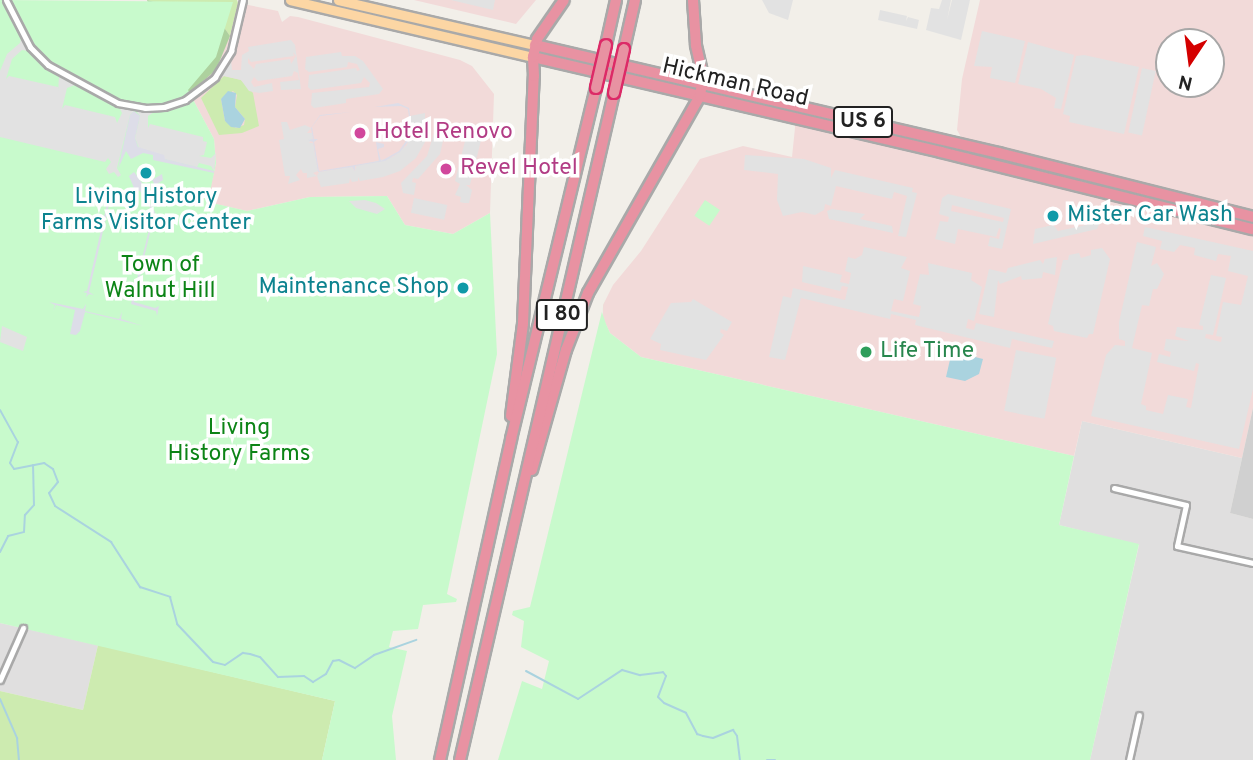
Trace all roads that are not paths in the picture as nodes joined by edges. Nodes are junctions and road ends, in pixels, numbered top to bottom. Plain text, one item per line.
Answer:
1 (6, 0) edge
2 (243, 0) edge
3 (290, 0) edge
4 (338, 0) edge
5 (564, 0) edge
6 (616, 0) edge
7 (635, 0) edge
8 (693, 0) edge
9 (535, 45) junction
10 (533, 57) junction
11 (702, 84) junction
12 (700, 96) junction
13 (1058, 180) junction
14 (1134, 187) junction
15 (1132, 200) junction
16 (1213, 208) junction
17 (1253, 217) edge
18 (1253, 229) edge
19 (511, 439) junction
20 (1114, 488) dead end
21 (510, 537) junction
22 (1253, 563) edge
23 (23, 628) dead end
24 (0, 680) edge
25 (1139, 715) dead end
26 (440, 760) edge
27 (460, 760) edge
28 (1129, 760) edge

1 - 2 street
3 - 10 main road, Hickman Road / US 6
4 - 9 main road, Hickman Road / US 6
5 - 9 highway
6 - 19 highway, I 80, bridge
7 - 21 highway, I 80, bridge
8 - 11 highway
9 - 10 highway
9 - 11 highway, Hickman Road / US 6
10 - 12 highway, Hickman Road / US 6
10 - 19 highway
11 - 12 highway
11 - 14 highway, Hickman Road / US 6
12 - 13 highway, Hickman Road / US 6
12 - 21 highway
13 - 14 highway
13 - 15 highway, Hickman Road / US 6
14 - 16 highway, Hickman Road / US 6
15 - 16 highway
15 - 18 highway, Hickman Road / US 6
16 - 17 highway, Hickman Road / US 6
19 - 26 highway, I 80
20 - 22 street
21 - 27 highway, I 80
23 - 24 street
25 - 28 street

